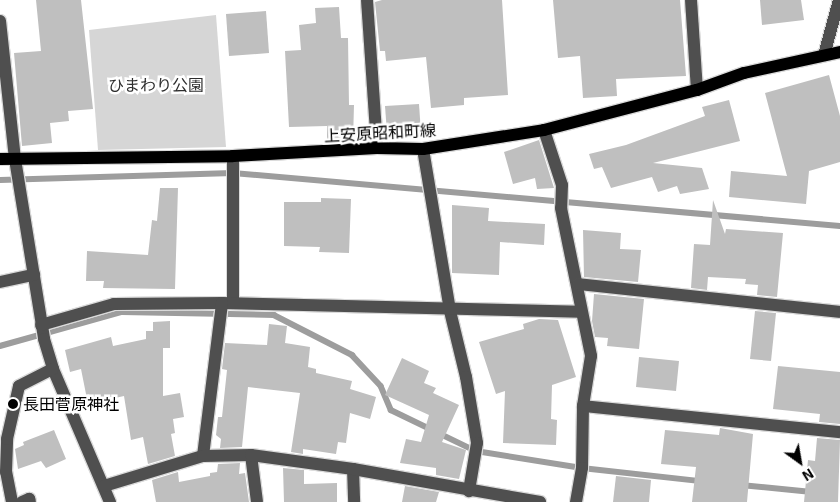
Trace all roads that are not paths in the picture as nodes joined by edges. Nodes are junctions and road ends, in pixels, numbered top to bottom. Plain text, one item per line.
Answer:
1 (367, 0) edge
2 (691, 0) edge
3 (839, 0) edge
4 (0, 21) edge
5 (840, 52) edge
6 (824, 55) junction
7 (697, 90) junction
8 (544, 130) junction
9 (377, 148) junction
10 (423, 149) junction
11 (233, 156) junction
12 (0, 159) edge
13 (15, 159) junction
14 (34, 275) junction
15 (0, 282) edge
16 (578, 284) junction
17 (228, 303) junction
18 (450, 311) junction
19 (580, 312) junction
20 (840, 312) edge
21 (41, 325) junction
22 (53, 370) junction
23 (583, 406) junction
24 (840, 432) edge
25 (251, 455) junction
26 (203, 456) junction
27 (353, 469) junction
28 (104, 486) junction
29 (469, 491) junction
30 (12, 502) edge
31 (22, 502) edge
32 (30, 502) edge
33 (110, 502) edge
34 (256, 502) edge
35 (354, 502) edge
36 (540, 502) edge
37 (576, 502) edge

1 - 9 street
2 - 7 street
3 - 6 street
4 - 13 street
5 - 6 main road, 上安原昭和町線
6 - 7 main road, 上安原昭和町線
7 - 8 main road, 上安原昭和町線
8 - 10 main road, 上安原昭和町線
8 - 16 street
9 - 10 main road, 上安原昭和町線
9 - 11 main road, 上安原昭和町線
10 - 18 street
11 - 13 main road, 上安原昭和町線
11 - 17 street
12 - 13 main road, 上安原昭和町線
13 - 14 street
14 - 15 street
14 - 21 street
16 - 19 street
16 - 20 street
17 - 18 street
17 - 21 street
17 - 26 street
18 - 19 street
18 - 29 street
19 - 23 street
21 - 22 street
22 - 28 street
22 - 30 street
23 - 24 street
23 - 37 street
25 - 26 street
25 - 27 street
25 - 34 street
26 - 28 street
27 - 29 street
27 - 35 street
28 - 33 street
29 - 36 street
31 - 32 street

